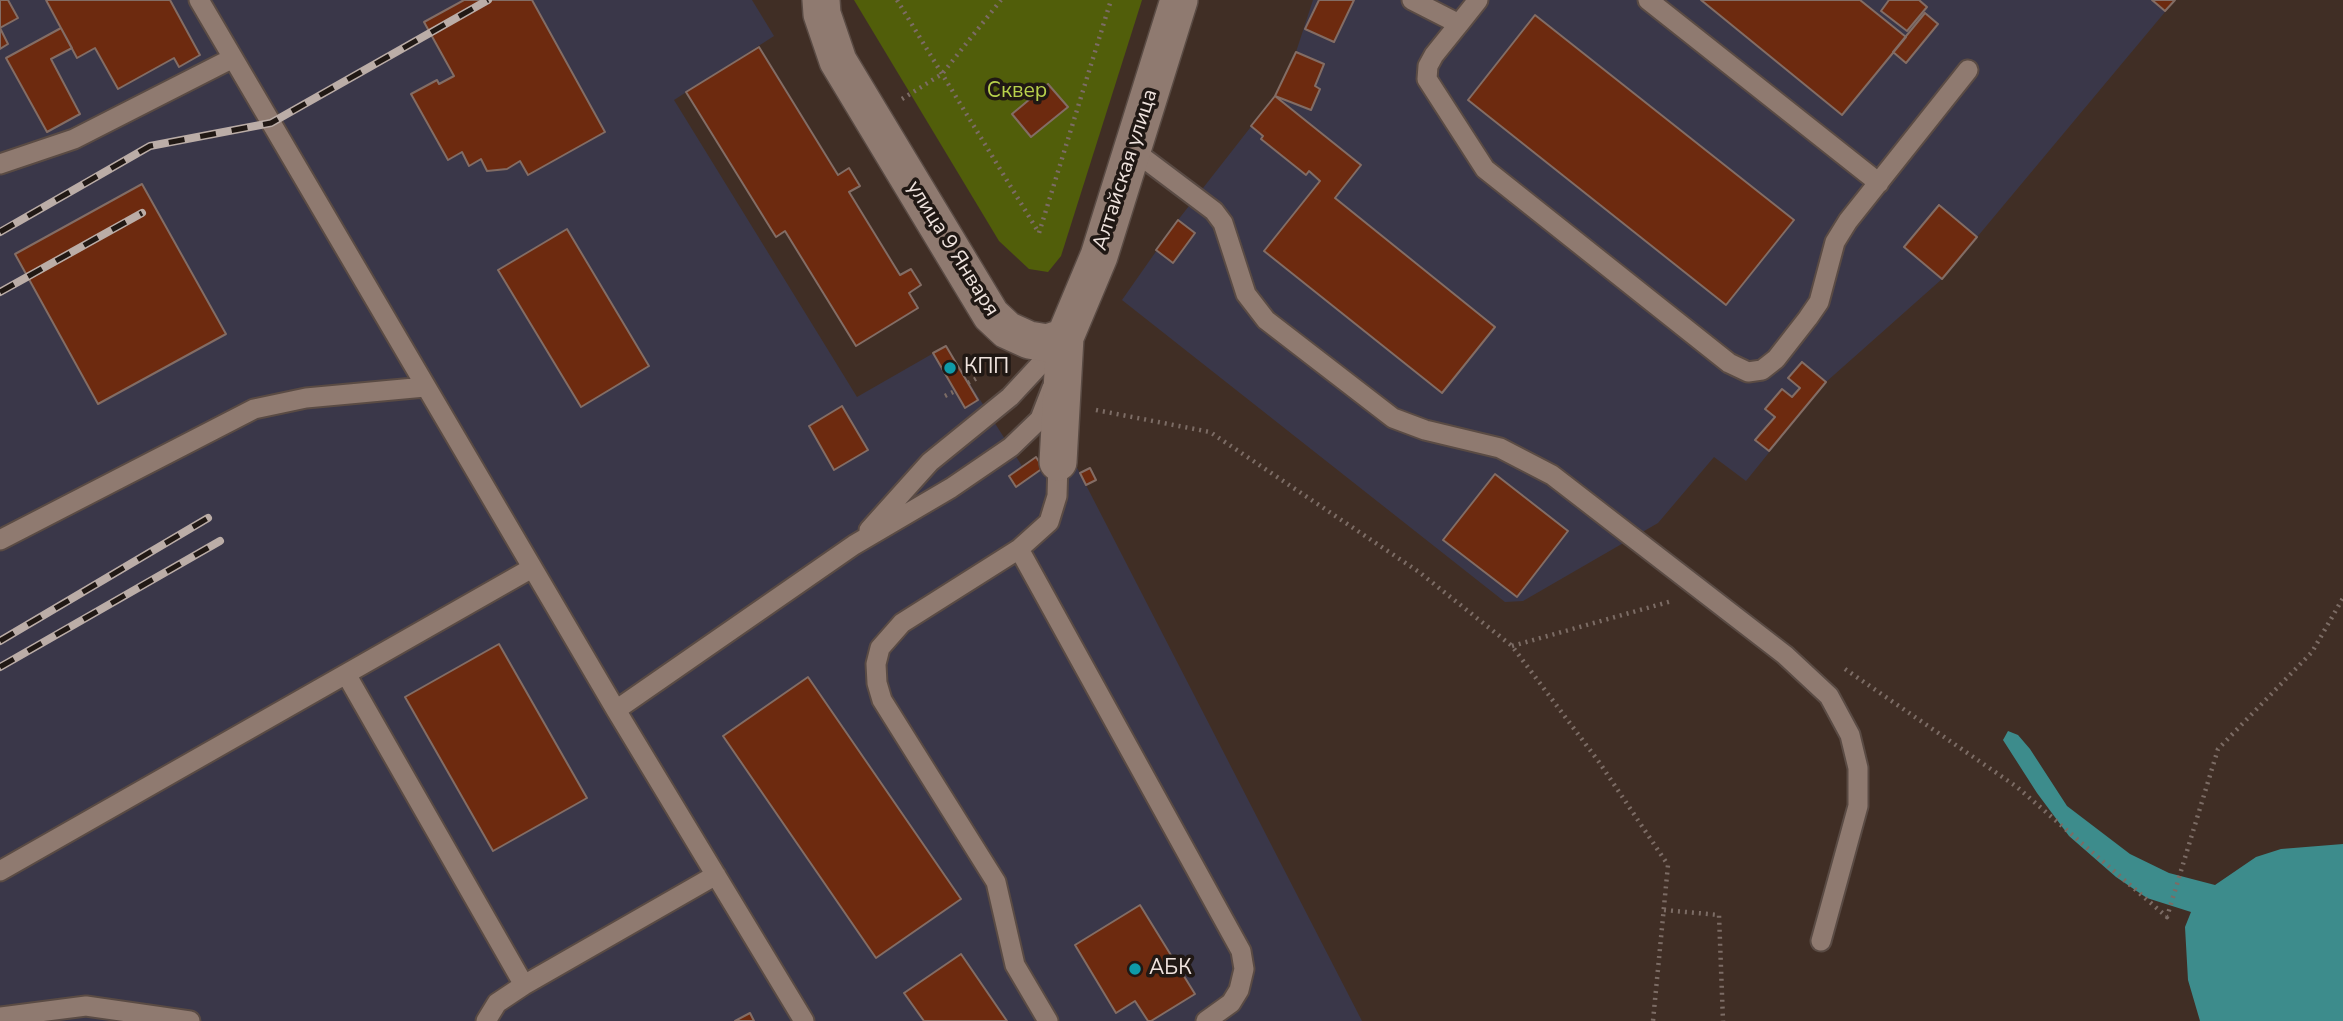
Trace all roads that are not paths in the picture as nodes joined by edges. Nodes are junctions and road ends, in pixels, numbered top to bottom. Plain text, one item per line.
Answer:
1 (199, 0) edge
2 (821, 0) edge
3 (1179, 0) edge
4 (1412, 0) edge
5 (1478, 0) edge
6 (1648, 0) edge
7 (1459, 24) junction
8 (233, 58) junction
9 (1968, 70) dead end
10 (1133, 150) junction
11 (0, 164) edge
12 (1879, 183) junction
13 (1065, 337) junction
14 (425, 387) junction
15 (1058, 462) joint
16 (0, 540) edge
17 (854, 545) junction
18 (1019, 548) junction
19 (532, 568) junction
20 (346, 674) junction
21 (616, 710) junction
22 (0, 871) edge
23 (716, 875) junction
24 (1822, 941) dead end
25 (524, 985) junction
26 (0, 1017) edge
27 (190, 1021) edge
28 (486, 1021) edge
29 (804, 1021) edge
30 (1048, 1021) edge
31 (1206, 1021) edge

1 - 8 lane
2 - 13 street, улица 9 Января
3 - 10 street, Алтайская улица
4 - 7 lane
5 - 7 lane
6 - 12 lane
7 - 12 lane
8 - 11 lane
8 - 14 lane
9 - 12 lane
10 - 13 street, Алтайская улица
10 - 24 lane
13 - 15 street
13 - 17 lane
13 - 17 lane
14 - 16 lane
14 - 19 lane
15 - 18 lane
17 - 21 lane
18 - 30 lane
18 - 31 lane
19 - 20 lane
19 - 21 lane
20 - 22 lane
20 - 25 lane
21 - 23 lane
23 - 25 lane
23 - 29 lane
25 - 28 lane
26 - 27 lane

